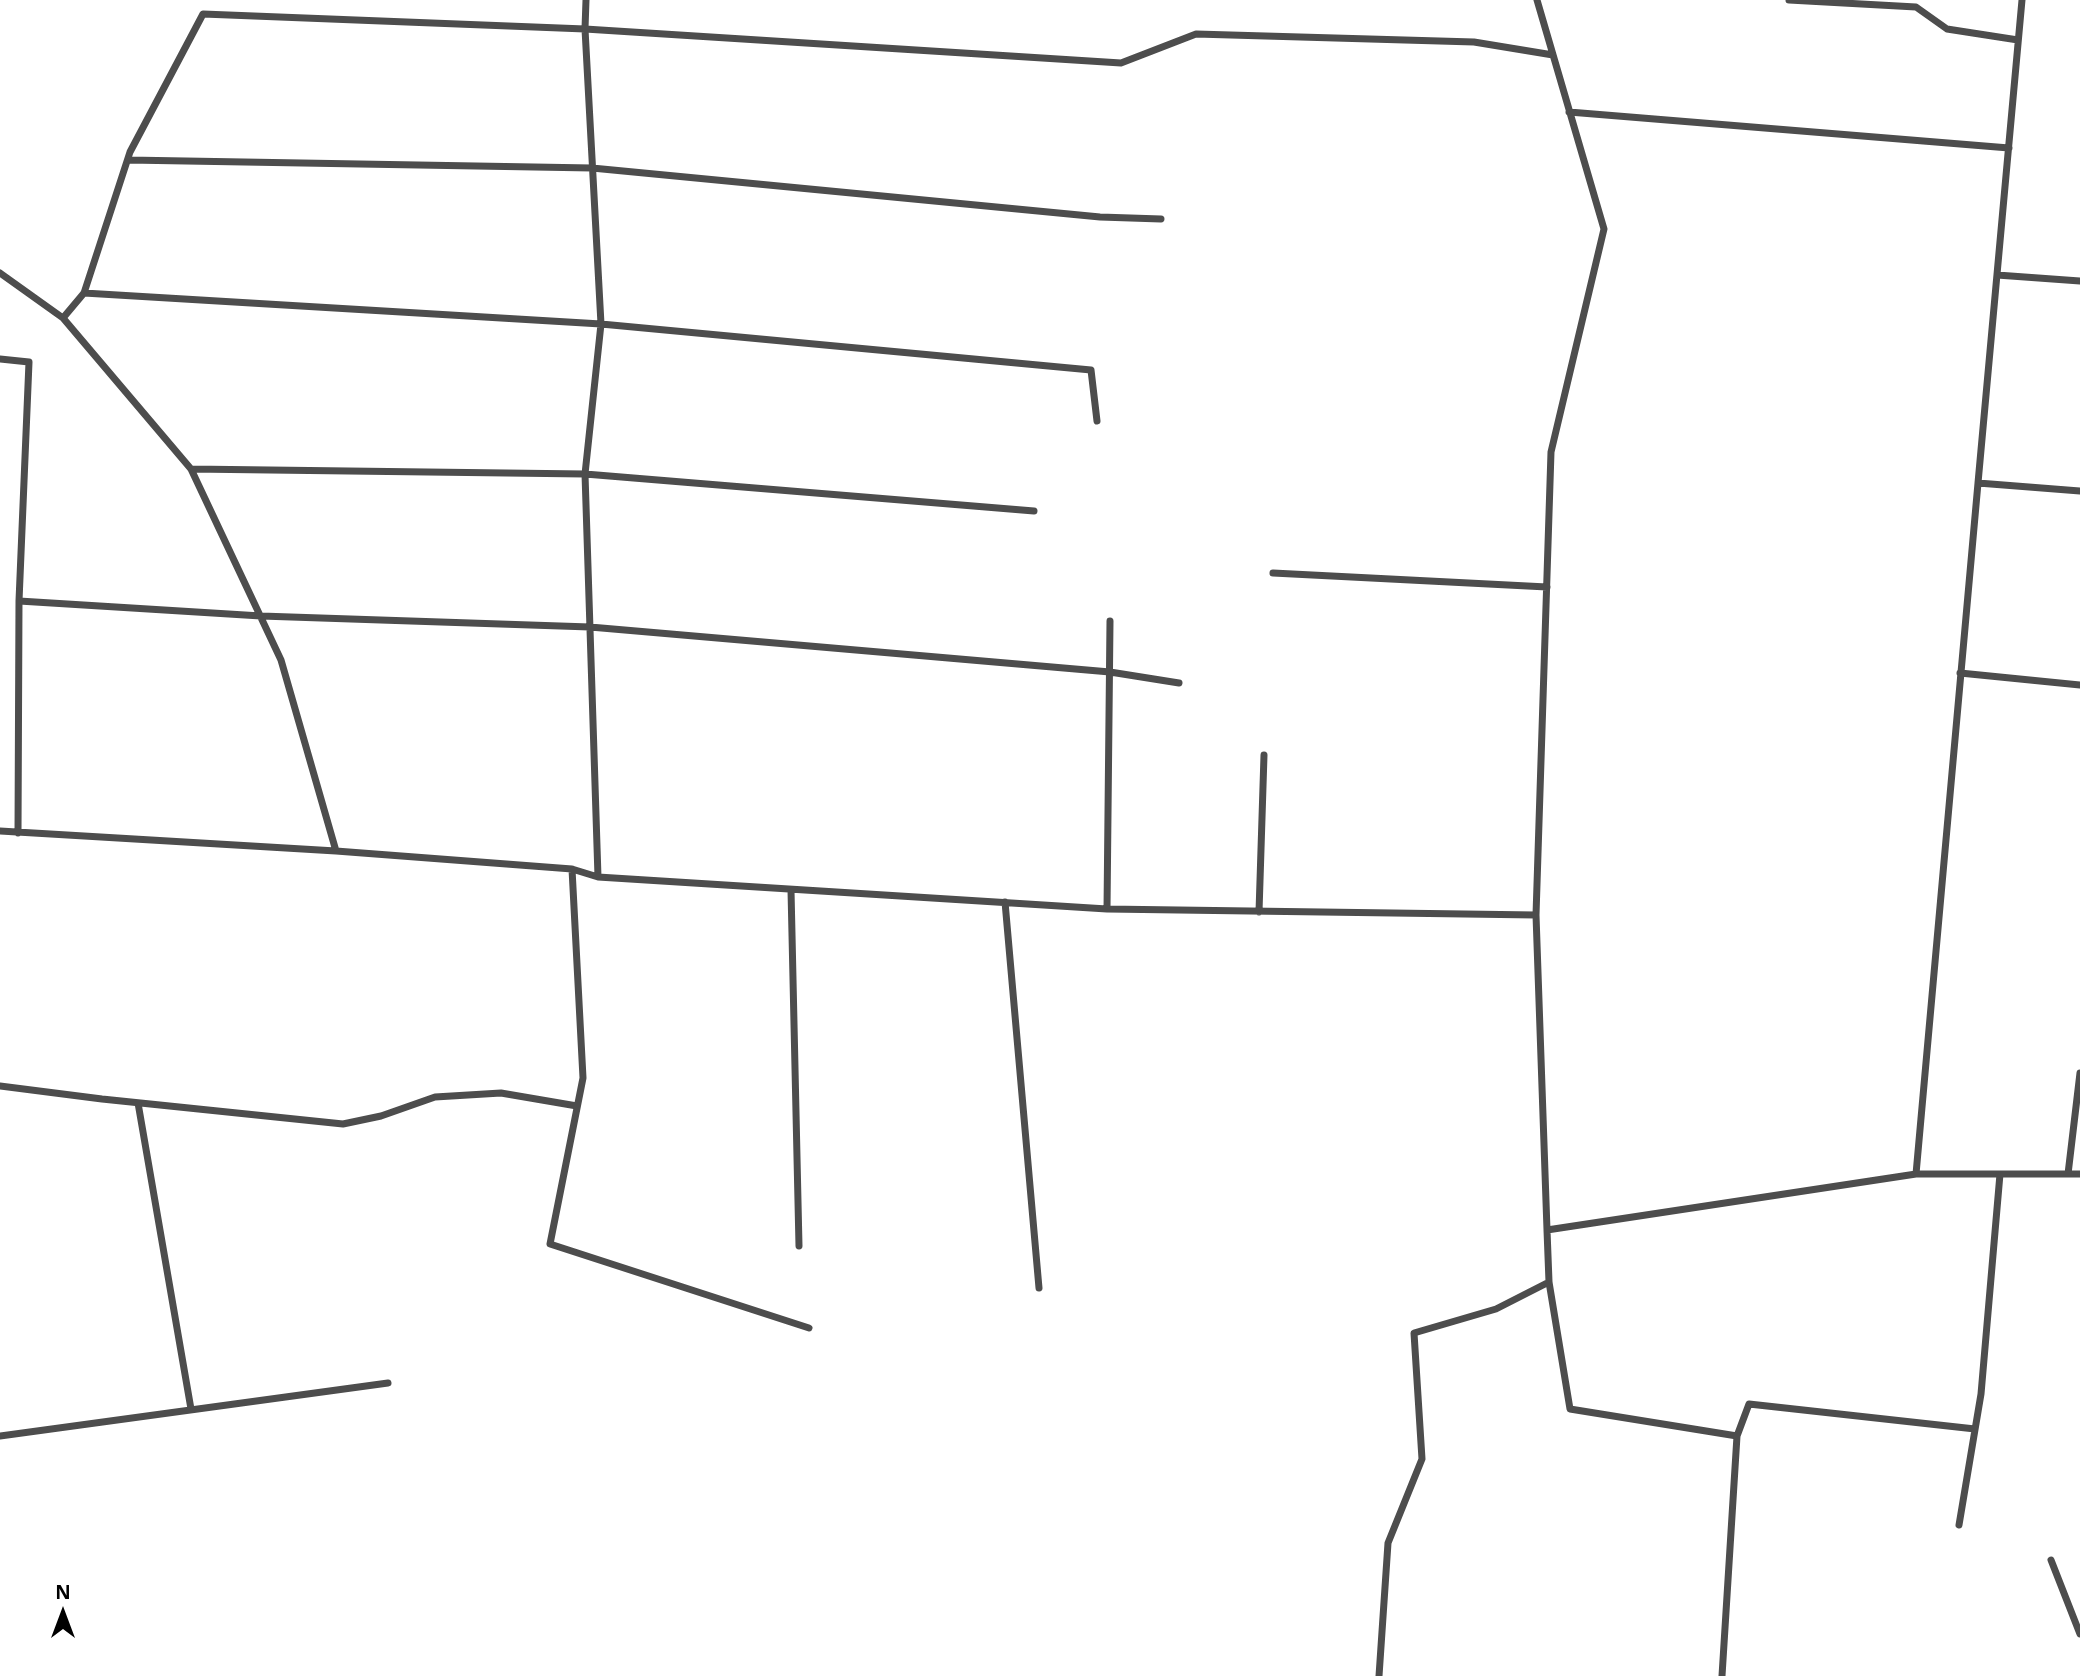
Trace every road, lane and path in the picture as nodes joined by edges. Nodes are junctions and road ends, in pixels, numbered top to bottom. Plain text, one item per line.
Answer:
1 (586, 0) edge
2 (1537, 0) edge
3 (1789, 0) edge
4 (2022, 0) edge
5 (585, 29) junction
6 (2018, 40) junction
7 (1553, 55) junction
8 (1569, 112) junction
9 (2008, 148) junction
10 (128, 160) junction
11 (592, 168) junction
12 (1161, 219) dead end
13 (0, 273) edge
14 (1997, 275) junction
15 (2080, 281) edge
16 (84, 293) junction
17 (63, 318) junction
18 (601, 324) junction
19 (0, 359) edge
20 (1097, 421) dead end
21 (191, 469) junction
22 (585, 474) junction
23 (1978, 483) junction
24 (2080, 491) edge
25 (1034, 511) dead end
26 (1273, 573) dead end
27 (1547, 587) junction
28 (19, 601) junction
29 (261, 616) junction
30 (1110, 621) dead end
31 (590, 627) junction
32 (1110, 672) junction
33 (1961, 673) junction
34 (1180, 683) dead end
35 (2080, 685) edge
36 (1264, 755) dead end
37 (0, 831) edge
38 (18, 833) junction
39 (336, 850) junction
40 (572, 869) junction
41 (598, 877) junction
42 (791, 890) junction
43 (1005, 902) junction
44 (1107, 909) junction
45 (1259, 912) junction
46 (1536, 915) junction
47 (2080, 1073) edge
48 (0, 1086) edge
49 (138, 1103) junction
50 (577, 1106) junction
51 (1916, 1174) junction
52 (2000, 1174) junction
53 (2068, 1174) junction
54 (2080, 1174) edge
55 (1547, 1230) junction
56 (799, 1246) dead end
57 (1549, 1282) junction
58 (1039, 1288) dead end
59 (810, 1328) dead end
60 (388, 1383) dead end
61 (191, 1409) junction
62 (1975, 1429) junction
63 (0, 1436) edge
64 (1737, 1436) junction
65 (1959, 1525) dead end
66 (2051, 1560) dead end
67 (2080, 1634) edge
68 (1379, 1676) edge
69 (1722, 1676) edge

1 - 5 street
2 - 7 street
3 - 6 street
4 - 6 street
5 - 7 street
5 - 10 street
5 - 11 street
6 - 9 street
7 - 8 street
8 - 9 street
8 - 27 street
9 - 14 street
10 - 11 street
10 - 16 street
11 - 12 street
11 - 18 street
13 - 17 street
14 - 15 street
14 - 23 street
16 - 17 street
16 - 18 street
17 - 21 street
18 - 20 street
18 - 22 street
19 - 28 street
21 - 22 street
21 - 29 street
22 - 25 street
22 - 31 street
23 - 24 street
23 - 33 street
26 - 27 street
27 - 46 street
28 - 29 street
28 - 38 street
29 - 31 street
29 - 39 street
30 - 32 street
31 - 32 street
31 - 41 street
32 - 34 street
32 - 44 street
33 - 35 street
33 - 51 street
36 - 45 street
37 - 38 street
38 - 39 street
39 - 40 street
40 - 41 street
40 - 50 street
41 - 42 street
42 - 43 street
42 - 56 street
43 - 44 street
43 - 58 street
44 - 45 street
45 - 46 street
46 - 55 street
47 - 53 street
48 - 49 street
49 - 50 street
49 - 61 street
50 - 59 street
51 - 52 street
51 - 55 street
52 - 53 street
52 - 62 street
53 - 54 street
55 - 57 street
57 - 64 street
57 - 68 street
60 - 61 street
61 - 63 street
62 - 64 street
62 - 65 street
64 - 69 street
66 - 67 street

